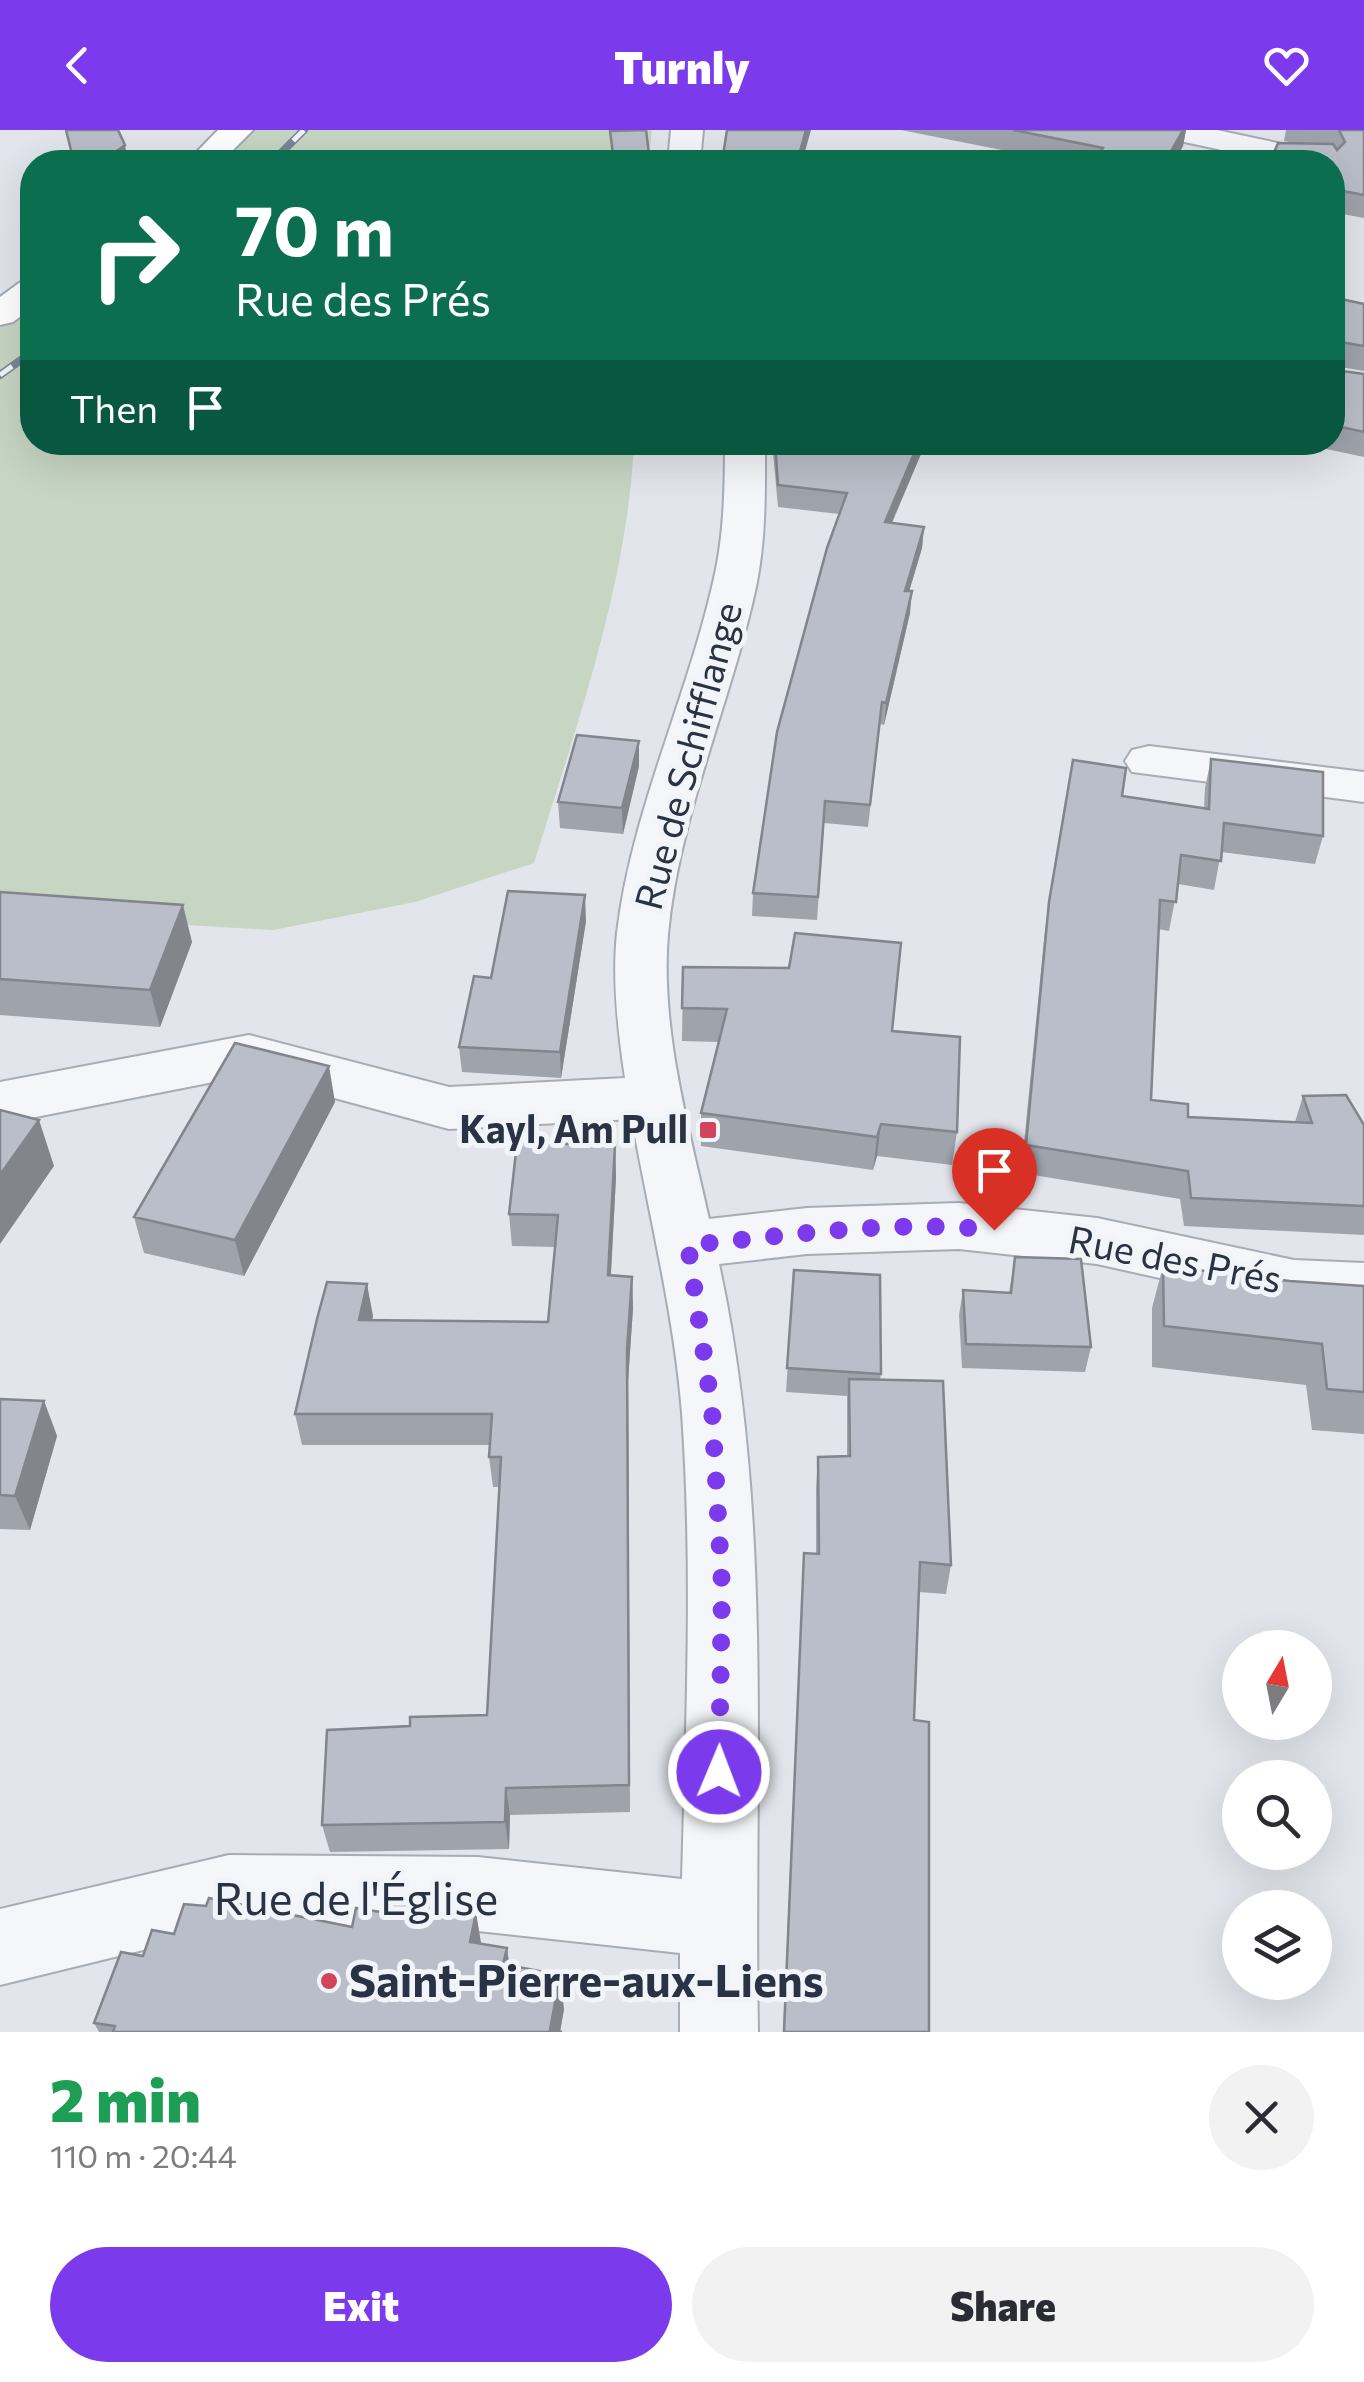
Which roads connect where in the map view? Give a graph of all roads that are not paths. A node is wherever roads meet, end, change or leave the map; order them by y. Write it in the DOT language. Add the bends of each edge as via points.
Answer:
graph roads {
  1 [pos="237,130"];
  2 [pos="1172,130"];
  3 [pos="216,150"];
  4 [pos="1229,150"];
  5 [pos="745,455"];
  6 [pos="1148,761"];
  7 [pos="1364,787"];
  8 [pos="657,1096"];
  9 [pos="0,1103"];
  10 [pos="688,1245"];
  11 [pos="1364,1287"];
  12 [pos="717,1920"];
  13 [pos="0,1947"];
  14 [pos="719,2032"];
  1 -- 3 [label="main road"];
  2 -- 4 [label="street"];
  5 -- 8 [label="street, Rue de Schifflange" via="734,587 658,848 642,940 642,998"];
  6 -- 7 [label="street"];
  8 -- 9 [label="street" via="449,1108 249,1055"];
  8 -- 10 [label="street, Rue de Schifflange"];
  10 -- 11 [label="street, Rue des Prés" via="807,1231 960,1226 1096,1241 1294,1284"];
  10 -- 12 [label="street, Rue de Schifflange" via="712,1409 722,1586"];
  12 -- 13 [label="street, Rue de l'Église" via="478,1894 229,1892"];
  12 -- 14 [label="street, Rue de Schifflange"];
}
